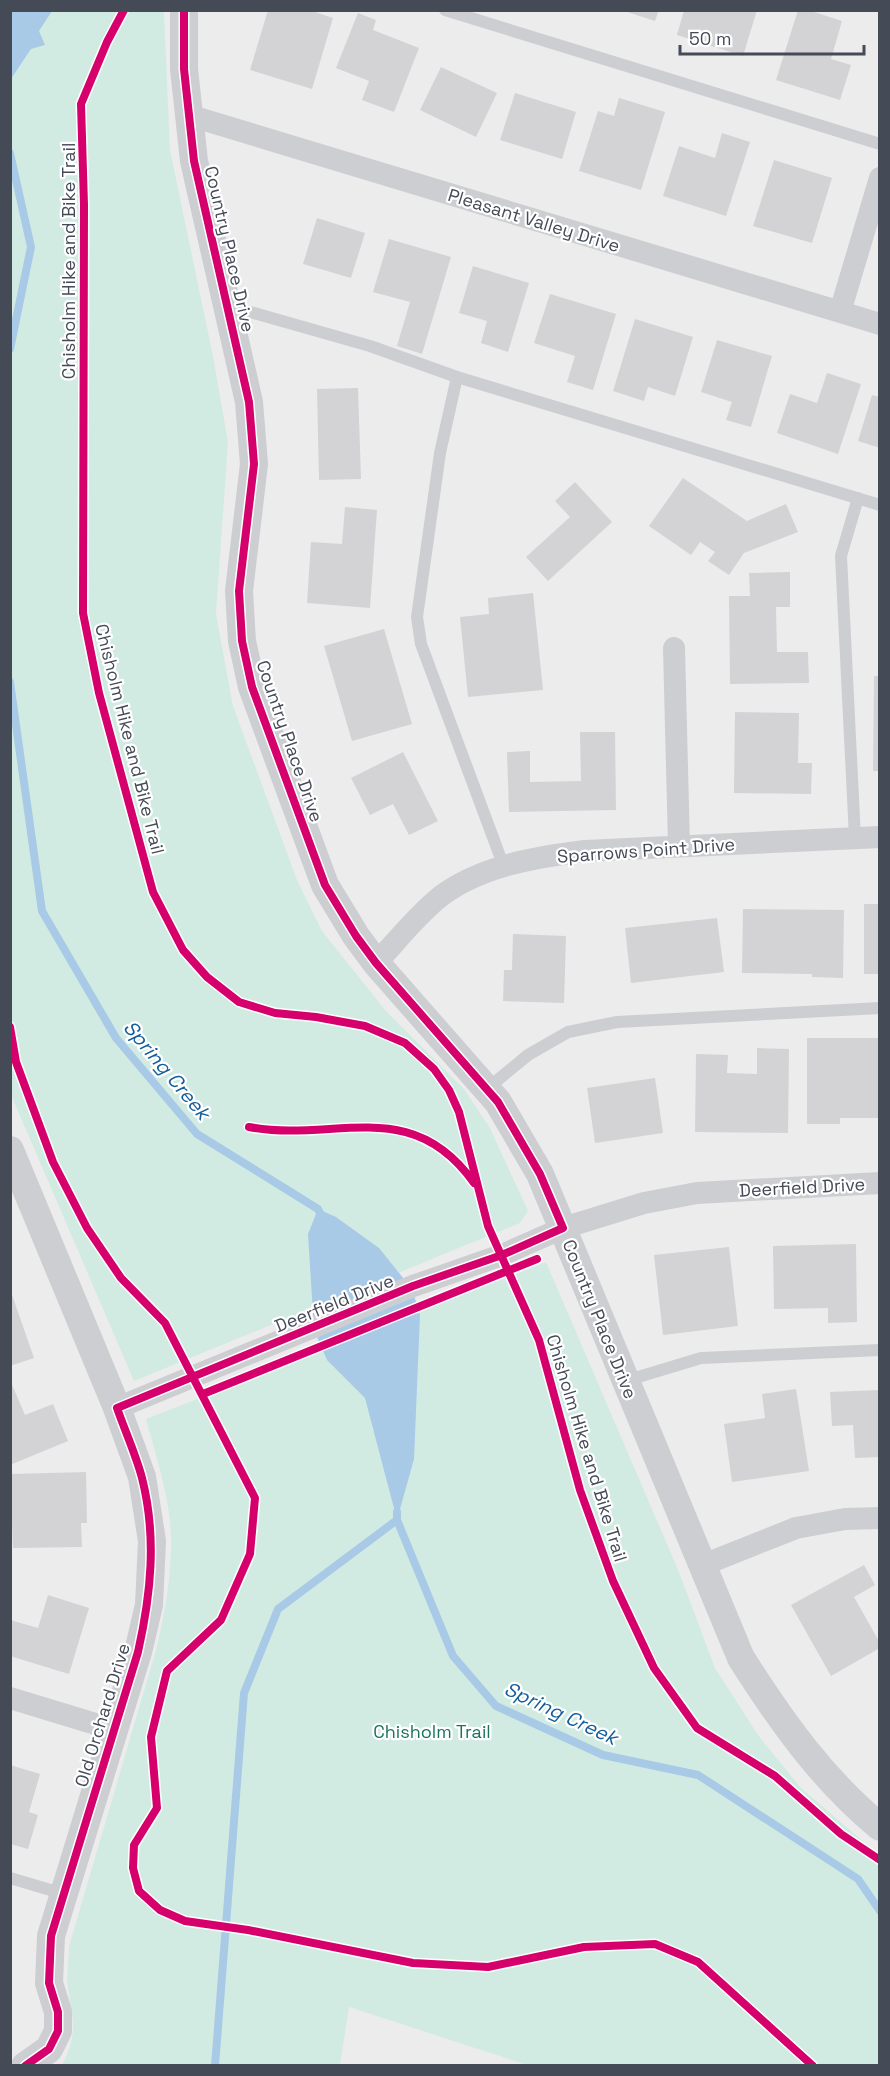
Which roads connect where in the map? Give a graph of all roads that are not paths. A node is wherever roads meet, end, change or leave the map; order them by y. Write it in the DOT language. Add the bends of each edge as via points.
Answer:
graph roads {
  1 [pos="184,10"];
  2 [pos="445,10"];
  3 [pos="188,115"];
  4 [pos="879,144"];
  5 [pos="879,178"];
  6 [pos="228,306"];
  7 [pos="840,312"];
  8 [pos="879,324"];
  9 [pos="457,377"];
  10 [pos="858,498"];
  11 [pos="879,505"];
  12 [pos="674,648"];
  13 [pos="879,837"];
  14 [pos="855,838"];
  15 [pos="679,846"];
  16 [pos="504,867"];
  17 [pos="376,963"];
  18 [pos="879,1008"];
  19 [pos="488,1088"];
  20 [pos="10,1150"];
  21 [pos="879,1183"];
  22 [pos="563,1228"];
  23 [pos="879,1350"];
  24 [pos="624,1381"];
  25 [pos="117,1408"];
  26 [pos="879,1518"];
  27 [pos="703,1565"];
  28 [pos="10,1698"];
  29 [pos="112,1729"];
  30 [pos="879,1827"];
  31 [pos="10,1878"];
  32 [pos="64,1894"];
  33 [pos="25,2066"];
  1 -- 3 [label="street, Country Place Drive"];
  2 -- 4 [label="lane"];
  3 -- 6 [label="street, Country Place Drive" via="194,161"];
  3 -- 7 [label="street, Pleasant Valley Drive"];
  5 -- 7 [label="street"];
  6 -- 9 [label="lane" via="370,346"];
  6 -- 17 [label="street, Country Place Drive" via="249,402 254,464 240,591 242,641 252,687 325,885"];
  7 -- 8 [label="street, Pleasant Valley Drive"];
  9 -- 10 [label="lane"];
  9 -- 16 [label="lane" via="440,453 417,617 421,644"];
  10 -- 11 [label="lane"];
  10 -- 14 [label="lane" via="841,556"];
  12 -- 15 [label="street"];
  13 -- 14 [label="street, Sparrows Point Drive"];
  14 -- 15 [label="street, Sparrows Point Drive"];
  15 -- 16 [label="street, Sparrows Point Drive" via="585,851 537,857"];
  16 -- 17 [label="street, Sparrows Point Drive" via="441,896"];
  17 -- 19 [label="street, Country Place Drive"];
  18 -- 19 [label="lane" via="616,1022 568,1032 528,1055"];
  19 -- 22 [label="street, Country Place Drive" via="540,1174"];
  20 -- 25 [label="street, Old Orchard Drive"];
  21 -- 22 [label="street, Deerfield Drive" via="697,1193 644,1203"];
  22 -- 24 [label="street, Country Place Drive"];
  22 -- 25 [label="street, Deerfield Drive"];
  23 -- 24 [label="lane" via="701,1358"];
  24 -- 27 [label="street, Country Place Drive"];
  25 -- 29 [label="street, Old Orchard Drive" via="142,1478 152,1541 149,1605"];
  26 -- 27 [label="street" via="795,1528"];
  27 -- 30 [label="street, Country Place Drive" via="741,1658 781,1721 821,1772"];
  28 -- 29 [label="street"];
  29 -- 32 [label="street, Old Orchard Drive"];
  31 -- 32 [label="lane"];
  32 -- 33 [label="street, Old Orchard Drive" via="51,1936 49,1983 58,2012 58,2031 49,2049"];
}
